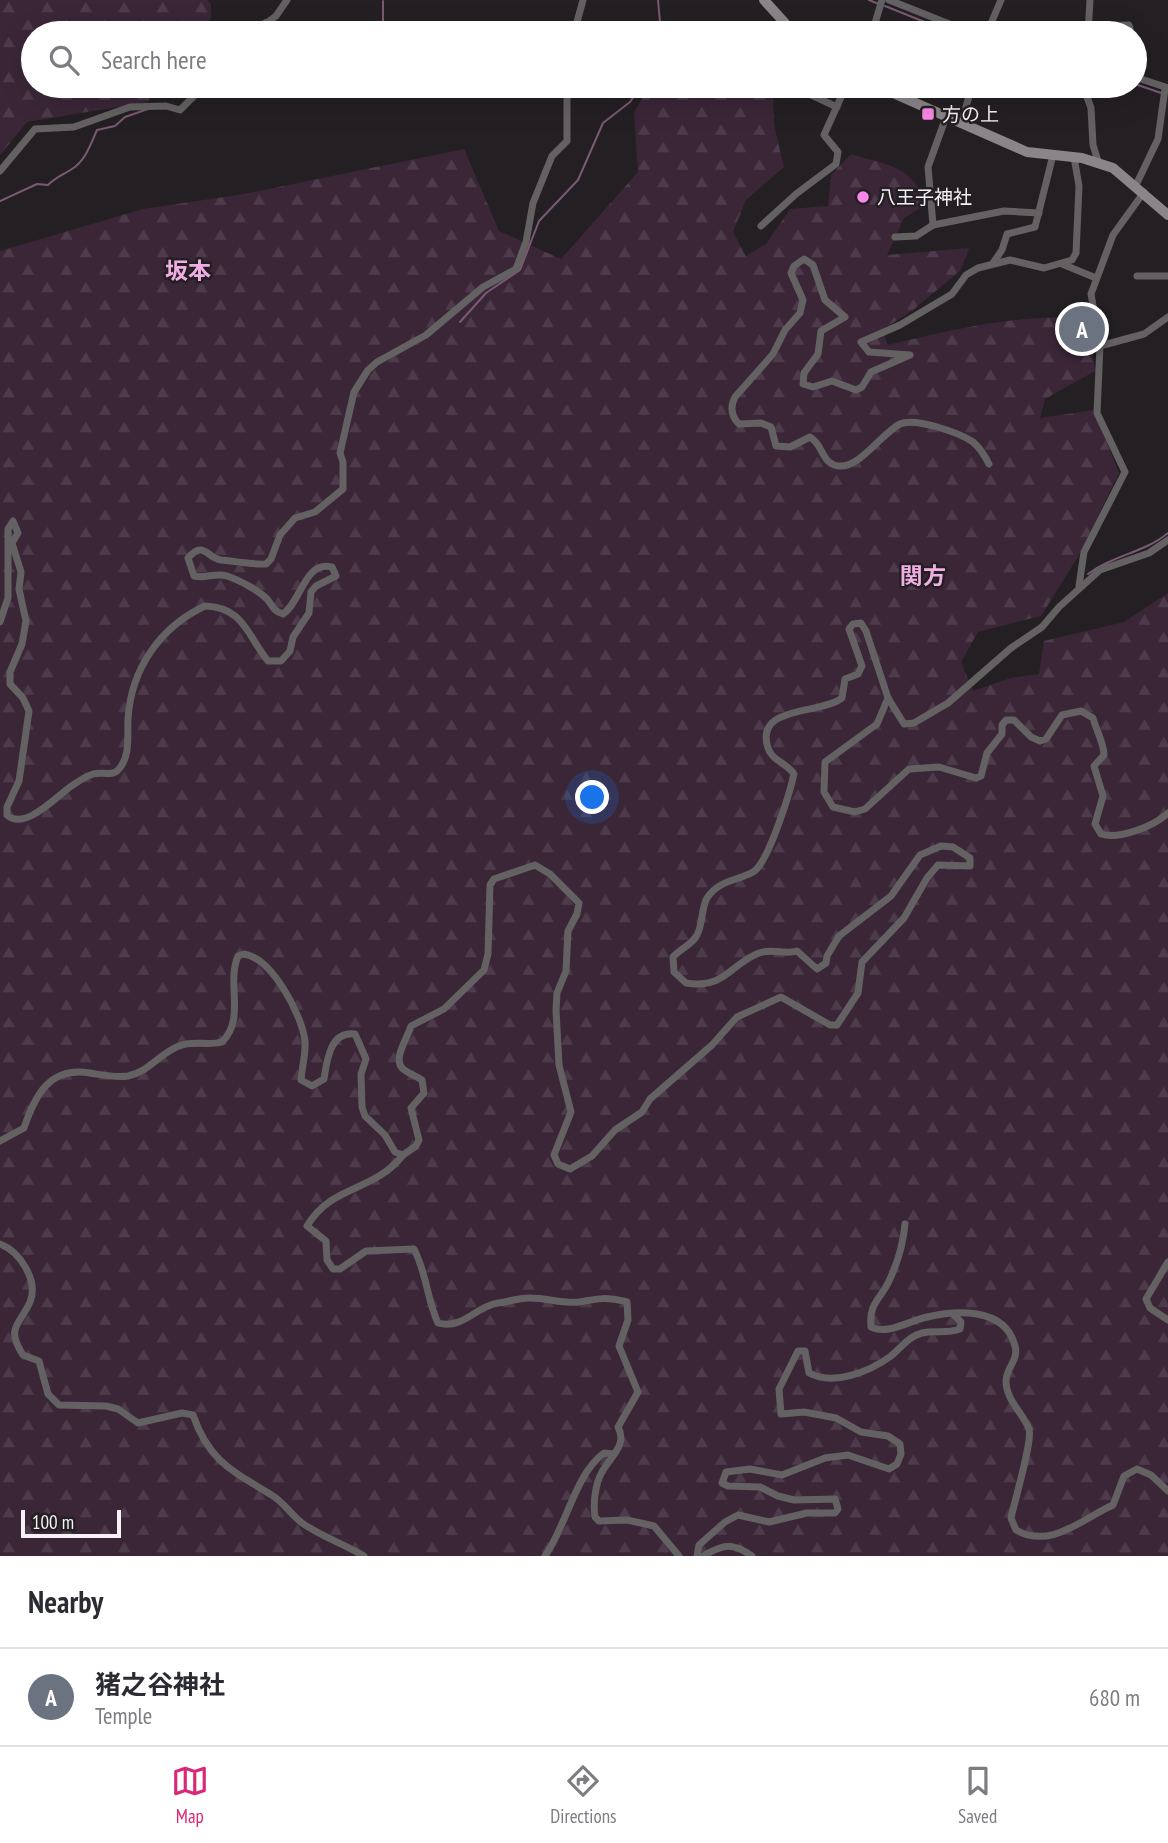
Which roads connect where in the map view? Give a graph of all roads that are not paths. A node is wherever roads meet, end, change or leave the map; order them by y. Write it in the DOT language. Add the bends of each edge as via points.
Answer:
graph roads {
  1 [pos="287,0"];
  2 [pos="583,0"];
  3 [pos="882,0"];
  4 [pos="889,0"];
  5 [pos="1001,0"];
  6 [pos="1090,0"];
  7 [pos="767,1"];
  8 [pos="269,21"];
  9 [pos="577,21"];
  10 [pos="784,21"];
  11 [pos="876,21"];
  12 [pos="942,21"];
  13 [pos="992,21"];
  14 [pos="1089,21"];
  15 [pos="1147,82"];
  16 [pos="1166,89"];
  17 [pos="192,98"];
  18 [pos="567,98"];
  19 [pos="818,98"];
  20 [pos="841,98"];
  21 [pos="904,98"];
  22 [pos="969,98"];
  23 [pos="1087,98"];
  24 [pos="837,107"];
  25 [pos="946,117"];
  26 [pos="961,124"];
  27 [pos="1053,155"];
  28 [pos="1074,157"];
  29 [pos="1098,161"];
  30 [pos="0,171"];
  31 [pos="1140,189"];
  32 [pos="1039,213"];
  33 [pos="1168,215"];
  34 [pos="761,226"];
  35 [pos="933,226"];
  36 [pos="895,237"];
  37 [pos="993,264"];
  38 [pos="1062,264"];
  39 [pos="1137,276"];
  40 [pos="1168,276"];
  41 [pos="1096,278"];
  42 [pos="1168,317"];
  43 [pos="1100,346"];
  44 [pos="989,464"];
  45 [pos="1168,540"];
  46 [pos="1079,586"];
  47 [pos="0,622"];
  48 [pos="888,698"];
  49 [pos="1168,813"];
  50 [pos="0,1141"];
  51 [pos="403,1155"];
  52 [pos="905,1224"];
  53 [pos="0,1244"];
  54 [pos="1168,1262"];
  55 [pos="954,1315"];
  56 [pos="1168,1320"];
  57 [pos="614,1454"];
  58 [pos="1168,1491"];
  59 [pos="364,1556"];
  60 [pos="545,1556"];
  61 [pos="679,1556"];
  62 [pos="697,1556"];
  63 [pos="703,1556"];
  64 [pos="752,1556"];
  1 -- 8 [label="street"];
  2 -- 9 [label="street"];
  3 -- 11 [label="street"];
  4 -- 12 [label="street"];
  5 -- 13 [label="street"];
  6 -- 14 [label="street"];
  7 -- 10 [label="main road"];
  15 -- 16 [label="street"];
  16 -- 31 [label="street" via="1158,139"];
  17 -- 30 [label="street" via="180,110 130,107 74,127 36,129"];
  18 -- 47 [label="street" via="567,141 552,156 533,203 520,261 510,274 491,282 426,335 368,370 354,391 340,453 343,489 315,512 295,518 280,535 266,564 218,560 201,550 188,558 194,576 229,576 283,614 307,577 320,567 332,567 336,576 311,592 309,612 281,662 268,661 234,615 216,606 197,609 155,641 130,692 128,746 120,769 81,779 46,807 19,821 7,815 7,807 19,781 29,711 10,684 26,621 19,589 21,572 12,543 18,533 13,521 8,529 8,598"];
  19 -- 24 [label="street"];
  20 -- 24 [label="street"];
  21 -- 25 [label="main road"];
  22 -- 26 [label="street"];
  23 -- 29 [label="street"];
  24 -- 34 [label="street" via="824,135 838,152 836,164"];
  25 -- 26 [label="main road"];
  25 -- 35 [label="street" via="928,167"];
  26 -- 27 [label="main road" via="1027,152"];
  27 -- 28 [label="main road"];
  27 -- 32 [label="street"];
  28 -- 29 [label="main road"];
  28 -- 38 [label="street" via="1079,186 1076,253"];
  29 -- 31 [label="main road"];
  31 -- 33 [label="main road"];
  31 -- 41 [label="street"];
  32 -- 35 [label="street" via="1004,211"];
  32 -- 37 [label="street" via="1035,227 1007,234"];
  35 -- 36 [label="street" via="916,236"];
  37 -- 38 [label="street" via="1010,260 1044,268"];
  37 -- 44 [label="street" via="966,275 952,294 900,326 861,342 869,352 910,355 871,372 856,390 832,382 813,387 803,384 804,373 818,354 821,331 845,317 825,300 813,265 804,258 798,261 791,273 801,292 800,313 773,354 734,397 731,409 739,424 771,427 774,444 780,449 814,439 825,460 833,465 853,464 900,424 910,422 967,439"];
  38 -- 41 [label="street"];
  39 -- 40 [label="street"];
  41 -- 43 [label="street" via="1091,294"];
  42 -- 43 [label="street" via="1144,334"];
  43 -- 46 [label="street" via="1097,413 1125,472 1084,552"];
  45 -- 46 [label="street" via="1150,553 1108,566"];
  46 -- 48 [label="street" via="1042,627 948,703 914,723 904,724"];
  48 -- 49 [label="street" via="877,724 825,762 824,792 833,807 855,813 865,809 909,769 939,767 976,778 985,769 987,753 1002,734 1006,720 1014,720 1040,741 1062,715 1081,711 1093,718 1104,746 1104,755 1094,766 1103,796 1095,824 1101,834 1136,830"];
  48 -- 51 [label="street" via="866,631 861,623 853,624 849,629 862,666 858,674 845,679 842,698 817,710 786,714 771,721 766,731 768,749 794,774 787,806 765,860 755,872 733,878 707,899 695,939 673,957 678,978 695,985 718,980 768,951 797,951 817,969 826,963 839,936 891,896 920,855 941,846 964,851 971,866 938,865 904,918 862,962 858,993 837,1025 781,997 762,1003 737,1017 592,1156 565,1168 554,1155 571,1112 559,1065 556,1010 566,971 568,931 579,902 541,867 526,866 490,885 484,970 444,1009 411,1026 400,1064 425,1086 411,1108 419,1140"];
  50 -- 51 [label="street" via="24,1128 35,1097 57,1075 126,1076 182,1044 222,1042 233,1025 235,964 244,954 272,973 291,1001 303,1031 301,1080 306,1085 324,1079 334,1041 355,1034 366,1059 361,1091 365,1116 395,1152"];
  51 -- 57 [label="street" via="366,1186 316,1209 307,1226 326,1241 327,1260 333,1269 341,1269 366,1251 414,1249 428,1279 434,1315 438,1323 448,1325 496,1303 529,1297 577,1303 605,1297 627,1302 628,1320 619,1346 638,1392 618,1427 621,1443"];
  52 -- 55 [label="street" via="899,1257 887,1286 873,1302 871,1327 890,1328 926,1317"];
  53 -- 59 [label="street" via="22,1259 30,1282 31,1300 15,1322 14,1338 23,1355 39,1361 48,1394 59,1405 106,1406 138,1423 181,1413 193,1415 216,1459 230,1472 272,1495 321,1535"];
  54 -- 56 [label="street" via="1146,1299 1150,1308"];
  55 -- 58 [label="street" via="982,1313 995,1319 1015,1345 1006,1385 1030,1431 1011,1518 1016,1530 1029,1535 1068,1531 1113,1506 1124,1476 1137,1469"];
  55 -- 62 [label="street" via="961,1322 960,1329 922,1333 889,1357 839,1380 809,1373 805,1351 798,1351 779,1389 778,1412 836,1418 861,1432 888,1436 900,1444 897,1464 880,1468 848,1455 825,1458 782,1475 750,1469 726,1472 722,1483 728,1486 760,1486 794,1500 835,1499 838,1509 769,1522 738,1515 699,1545"];
  57 -- 60 [label="street" via="604,1454 583,1475"];
  57 -- 61 [label="street" via="598,1480 595,1517 654,1526"];
  63 -- 64 [label="street" via="726,1544"];
}
